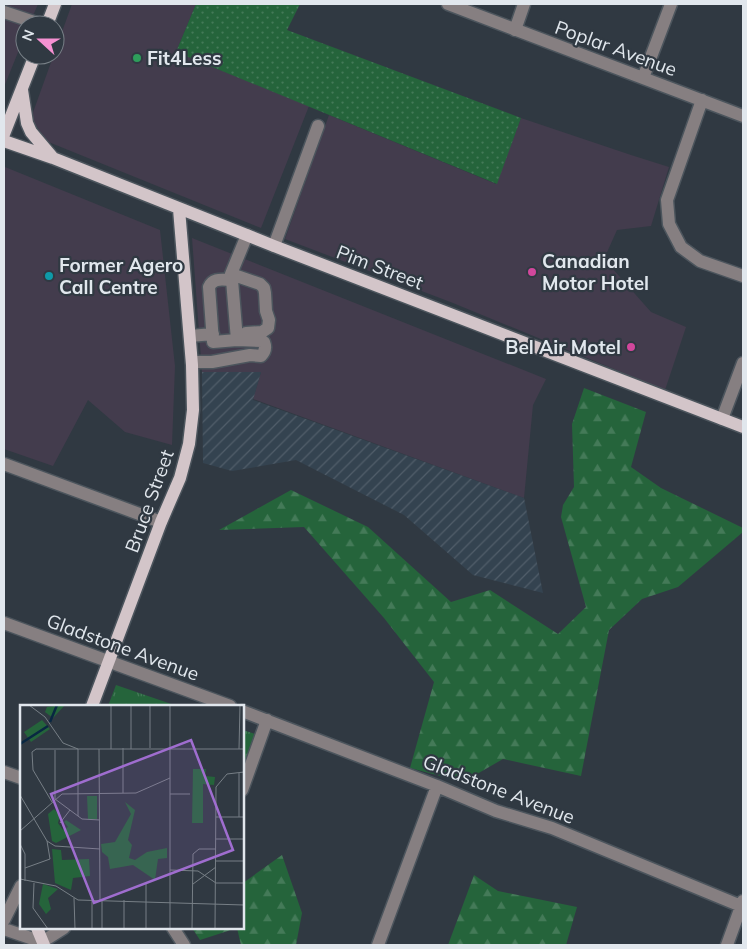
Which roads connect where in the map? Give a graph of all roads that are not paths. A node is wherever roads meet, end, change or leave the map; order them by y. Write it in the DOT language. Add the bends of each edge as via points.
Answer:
graph roads {
  1 [pos="448,4"];
  2 [pos="524,4"];
  3 [pos="671,4"];
  4 [pos="8,9"];
  5 [pos="22,15"];
  6 [pos="515,30"];
  7 [pos="31,65"];
  8 [pos="643,78"];
  9 [pos="22,89"];
  10 [pos="702,100"];
  11 [pos="743,116"];
  12 [pos="318,126"];
  13 [pos="4,134"];
  14 [pos="4,142"];
  15 [pos="53,158"];
  16 [pos="179,209"];
  17 [pos="247,236"];
  18 [pos="274,246"];
  19 [pos="743,276"];
  20 [pos="232,277"];
  21 [pos="213,334"];
  22 [pos="190,336"];
  23 [pos="236,336"];
  24 [pos="192,362"];
  25 [pos="743,363"];
  26 [pos="722,419"];
  27 [pos="743,427"];
  28 [pos="4,464"];
  29 [pos="161,522"];
  30 [pos="4,623"];
  31 [pos="109,662"];
  32 [pos="92,705"];
  33 [pos="227,705"];
  34 [pos="244,712"];
  35 [pos="267,720"];
  36 [pos="4,772"];
  37 [pos="20,778"];
  38 [pos="244,784"];
  39 [pos="438,786"];
  40 [pos="20,888"];
  41 [pos="742,904"];
  42 [pos="4,920"];
  43 [pos="4,929"];
  44 [pos="38,929"];
  45 [pos="63,929"];
  46 [pos="174,929"];
  47 [pos="43,943"];
  48 [pos="184,945"];
  49 [pos="378,945"];
  50 [pos="727,945"];
  1 -- 6 [label="street, Poplar Avenue"];
  2 -- 6 [label="street"];
  3 -- 8 [label="street"];
  4 -- 5 [label="street"];
  6 -- 8 [label="street, Poplar Avenue"];
  7 -- 9 [label="main road"];
  8 -- 10 [label="street, Poplar Avenue"];
  9 -- 13 [label="main road"];
  9 -- 15 [label="main road" via="30,132"];
  10 -- 11 [label="street, Poplar Avenue"];
  10 -- 19 [label="street" via="667,200 669,224 681,247 700,261"];
  12 -- 18 [label="street"];
  14 -- 15 [label="main road, Pim Street"];
  15 -- 16 [label="main road, Pim Street"];
  16 -- 17 [label="main road, Pim Street"];
  16 -- 22 [label="main road, Bruce Street"];
  17 -- 18 [label="main road, Pim Street"];
  17 -- 20 [label="street"];
  18 -- 26 [label="main road, Pim Street"];
  20 -- 21 [label="street" via="216,280 209,287"];
  20 -- 23 [label="street"];
  20 -- 23 [label="street" via="263,286 269,320 264,331"];
  21 -- 22 [label="street"];
  21 -- 23 [label="street" via="213,342"];
  22 -- 24 [label="main road, Bruce Street"];
  23 -- 24 [label="street" via="264,342 261,356"];
  24 -- 29 [label="main road, Bruce Street" via="193,410 188,444 180,478"];
  25 -- 26 [label="street"];
  26 -- 27 [label="main road, Pim Street"];
  28 -- 29 [label="street"];
  29 -- 31 [label="main road, Bruce Street"];
  30 -- 31 [label="street, Gladstone Avenue"];
  31 -- 32 [label="main road, Bruce Street"];
  31 -- 33 [label="street, Gladstone Avenue"];
  34 -- 35 [label="street, Gladstone Avenue"];
  35 -- 38 [label="street"];
  35 -- 39 [label="street, Gladstone Avenue"];
  36 -- 37 [label="street"];
  39 -- 41 [label="street, Gladstone Avenue"];
  39 -- 49 [label="street"];
  40 -- 42 [label="street"];
  41 -- 50 [label="street"];
  43 -- 47 [label="street"];
  44 -- 47 [label="main road"];
  45 -- 47 [label="street"];
  46 -- 48 [label="street"];
}
